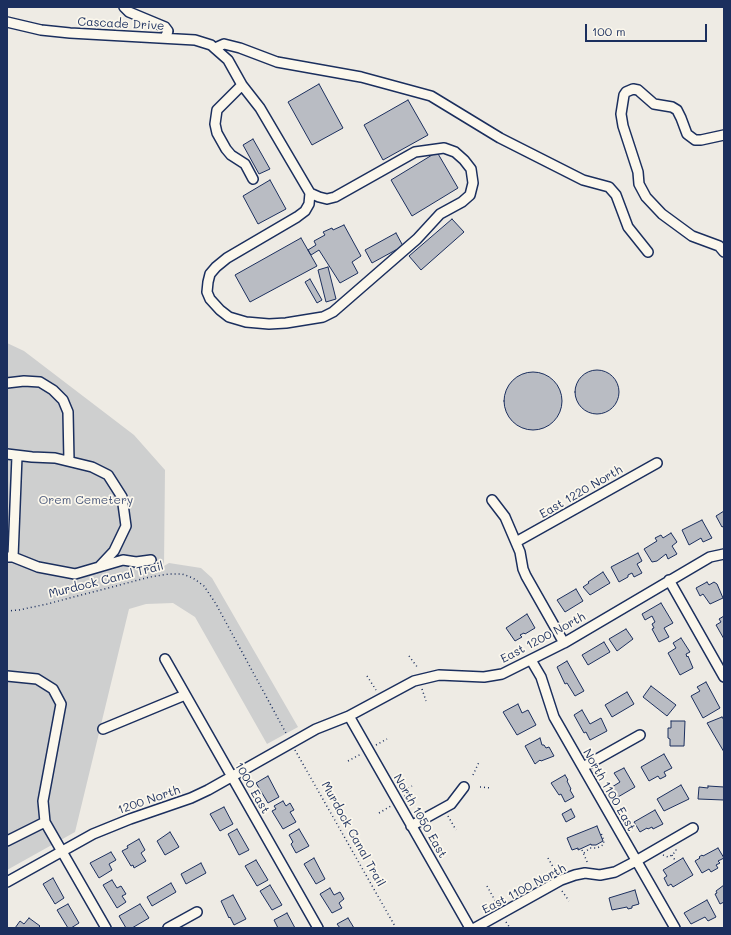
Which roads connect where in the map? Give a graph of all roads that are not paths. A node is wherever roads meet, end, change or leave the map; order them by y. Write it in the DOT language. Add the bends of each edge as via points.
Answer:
graph roads {
  1 [pos="124,7"];
  2 [pos="7,22"];
  3 [pos="165,38"];
  4 [pos="215,48"];
  5 [pos="242,84"];
  6 [pos="724,135"];
  7 [pos="253,179"];
  8 [pos="310,194"];
  9 [pos="648,252"];
  10 [pos="724,252"];
  11 [pos="7,383"];
  12 [pos="7,454"];
  13 [pos="17,456"];
  14 [pos="69,461"];
  15 [pos="657,462"];
  16 [pos="492,500"];
  17 [pos="516,542"];
  18 [pos="724,554"];
  19 [pos="10,557"];
  20 [pos="151,560"];
  21 [pos="99,567"];
  22 [pos="669,580"];
  23 [pos="564,643"];
  24 [pos="165,659"];
  25 [pos="531,660"];
  26 [pos="7,676"];
  27 [pos="724,677"];
  28 [pos="185,695"];
  29 [pos="349,716"];
  30 [pos="103,729"];
  31 [pos="640,735"];
  32 [pos="298,739"];
  33 [pos="583,768"];
  34 [pos="231,776"];
  35 [pos="464,787"];
  36 [pos="45,822"];
  37 [pos="411,826"];
  38 [pos="693,828"];
  39 [pos="7,841"];
  40 [pos="62,852"];
  41 [pos="636,861"];
  42 [pos="7,882"];
  43 [pos="197,912"];
  44 [pos="106,928"];
  45 [pos="168,928"];
  46 [pos="318,928"];
  47 [pos="470,928"];
  48 [pos="475,928"];
  49 [pos="675,928"];
  1 -- 3 [label="street" via="129,12 165,27 168,31"];
  2 -- 3 [label="street, Cascade Drive" via="41,30 70,33"];
  3 -- 4 [label="street, Cascade Drive" via="195,40 208,43"];
  4 -- 5 [label="street, Cascade Drive" via="228,60"];
  4 -- 9 [label="street" via="224,44 277,62 361,77 431,96 500,138 583,180 609,187 616,195 628,227"];
  5 -- 7 [label="street" via="217,110 215,124 226,149 245,164"];
  5 -- 8 [label="street, Cascade Drive" via="260,108"];
  6 -- 10 [label="street" via="695,140 687,134 677,110 654,104 638,90 633,89 624,95 621,114 623,126 638,172 639,184 646,197 662,214 692,236 719,246"];
  8 -- 8 [label="street" via="319,198 335,197 415,152 444,148 455,152 464,160 471,169 473,184 470,195 440,214 417,239 333,312 322,317 269,324 229,317 210,299 207,292 210,274 227,258 301,214 309,204"];
  11 -- 14 [label="street" via="40,382 63,400 68,412"];
  12 -- 13 [label="street"];
  13 -- 14 [label="street"];
  13 -- 19 [label="street"];
  14 -- 21 [label="street" via="92,467 108,475 122,497 126,526 114,551"];
  15 -- 17 [label="street, East 1220 North"];
  16 -- 17 [label="street" via="505,517"];
  17 -- 23 [label="street" via="526,576"];
  18 -- 22 [label="street, East 1200 North" via="710,557"];
  19 -- 21 [label="street" via="38,567 75,574"];
  20 -- 21 [label="street" via="123,560"];
  22 -- 23 [label="street, East 1200 North"];
  22 -- 27 [label="street"];
  23 -- 25 [label="street, East 1200 North"];
  24 -- 28 [label="street, 1000 East"];
  25 -- 29 [label="street, East 1200 North" via="494,676 423,677"];
  25 -- 33 [label="street, North 1100 East" via="554,717"];
  26 -- 36 [label="street" via="38,679 53,689 61,704 43,801"];
  28 -- 30 [label="street"];
  28 -- 34 [label="street, 1000 East"];
  29 -- 32 [label="street, East 1200 North"];
  29 -- 37 [label="street, North 1050 East"];
  31 -- 33 [label="street"];
  32 -- 34 [label="street, 1200 North"];
  33 -- 41 [label="street, North 1100 East"];
  34 -- 40 [label="street, 1200 North" via="191,798 111,826"];
  34 -- 46 [label="street, 1000 East"];
  35 -- 37 [label="street" via="451,804"];
  36 -- 39 [label="street"];
  36 -- 40 [label="street"];
  37 -- 47 [label="street, North 1050 East"];
  38 -- 41 [label="street, East 1100 North"];
  40 -- 42 [label="street, 1200 North"];
  40 -- 44 [label="street"];
  41 -- 48 [label="street, East 1100 North" via="608,874 569,876"];
  41 -- 49 [label="street, North 1100 East"];
  43 -- 45 [label="street"];
}
